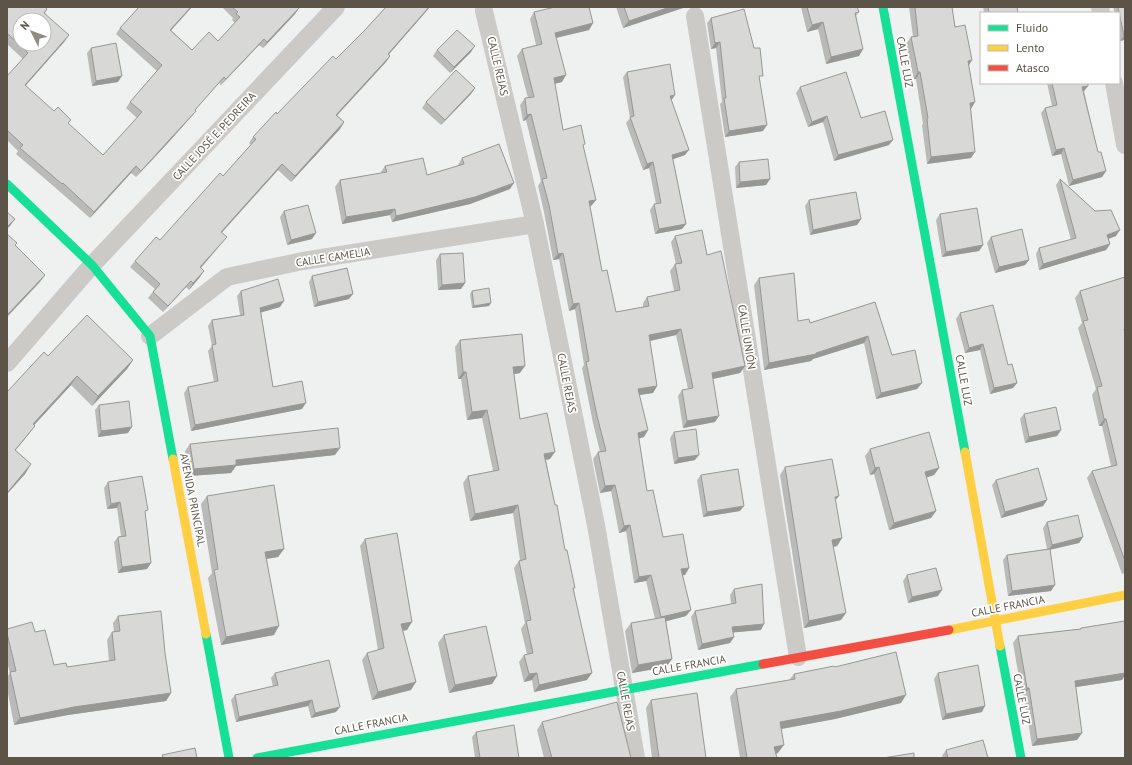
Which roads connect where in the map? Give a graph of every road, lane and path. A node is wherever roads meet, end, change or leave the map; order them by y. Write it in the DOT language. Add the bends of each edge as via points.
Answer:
graph roads {
  1 [pos="336,7"];
  2 [pos="883,7"];
  3 [pos="484,10"];
  4 [pos="695,16"];
  5 [pos="1114,84"];
  6 [pos="1125,145"];
  7 [pos="7,184"];
  8 [pos="535,224"];
  9 [pos="92,264"];
  10 [pos="150,336"];
  11 [pos="7,363"];
  12 [pos="1125,595"];
  13 [pos="996,621"];
  14 [pos="798,657"];
  15 [pos="624,689"];
  16 [pos="229,758"];
  17 [pos="257,758"];
  18 [pos="636,758"];
  19 [pos="1021,758"];
  1 -- 9 [label="street, CALLE JOSÉ E. PEDREIRA"];
  2 -- 13 [label="street, CALLE LUZ"];
  3 -- 8 [label="street, CALLE REJAS"];
  4 -- 14 [label="street, CALLE UNIÓN"];
  5 -- 6 [label="street"];
  7 -- 9 [label="street, AVENIDA PRINCIPAL"];
  8 -- 10 [label="street, CALLE CAMELIA" via="303,261 227,277"];
  8 -- 15 [label="street, CALLE REJAS" via="596,525"];
  9 -- 10 [label="street, AVENIDA PRINCIPAL"];
  9 -- 11 [label="street, CALLE JOSÉ E. PEDREIRA"];
  10 -- 16 [label="street, AVENIDA PRINCIPAL"];
  12 -- 13 [label="street, CALLE FRANCIA"];
  13 -- 14 [label="street, CALLE FRANCIA"];
  13 -- 19 [label="street, CALLE LUZ"];
  14 -- 15 [label="street, CALLE FRANCIA"];
  15 -- 17 [label="street, CALLE FRANCIA"];
  15 -- 18 [label="street, CALLE REJAS"];
}
